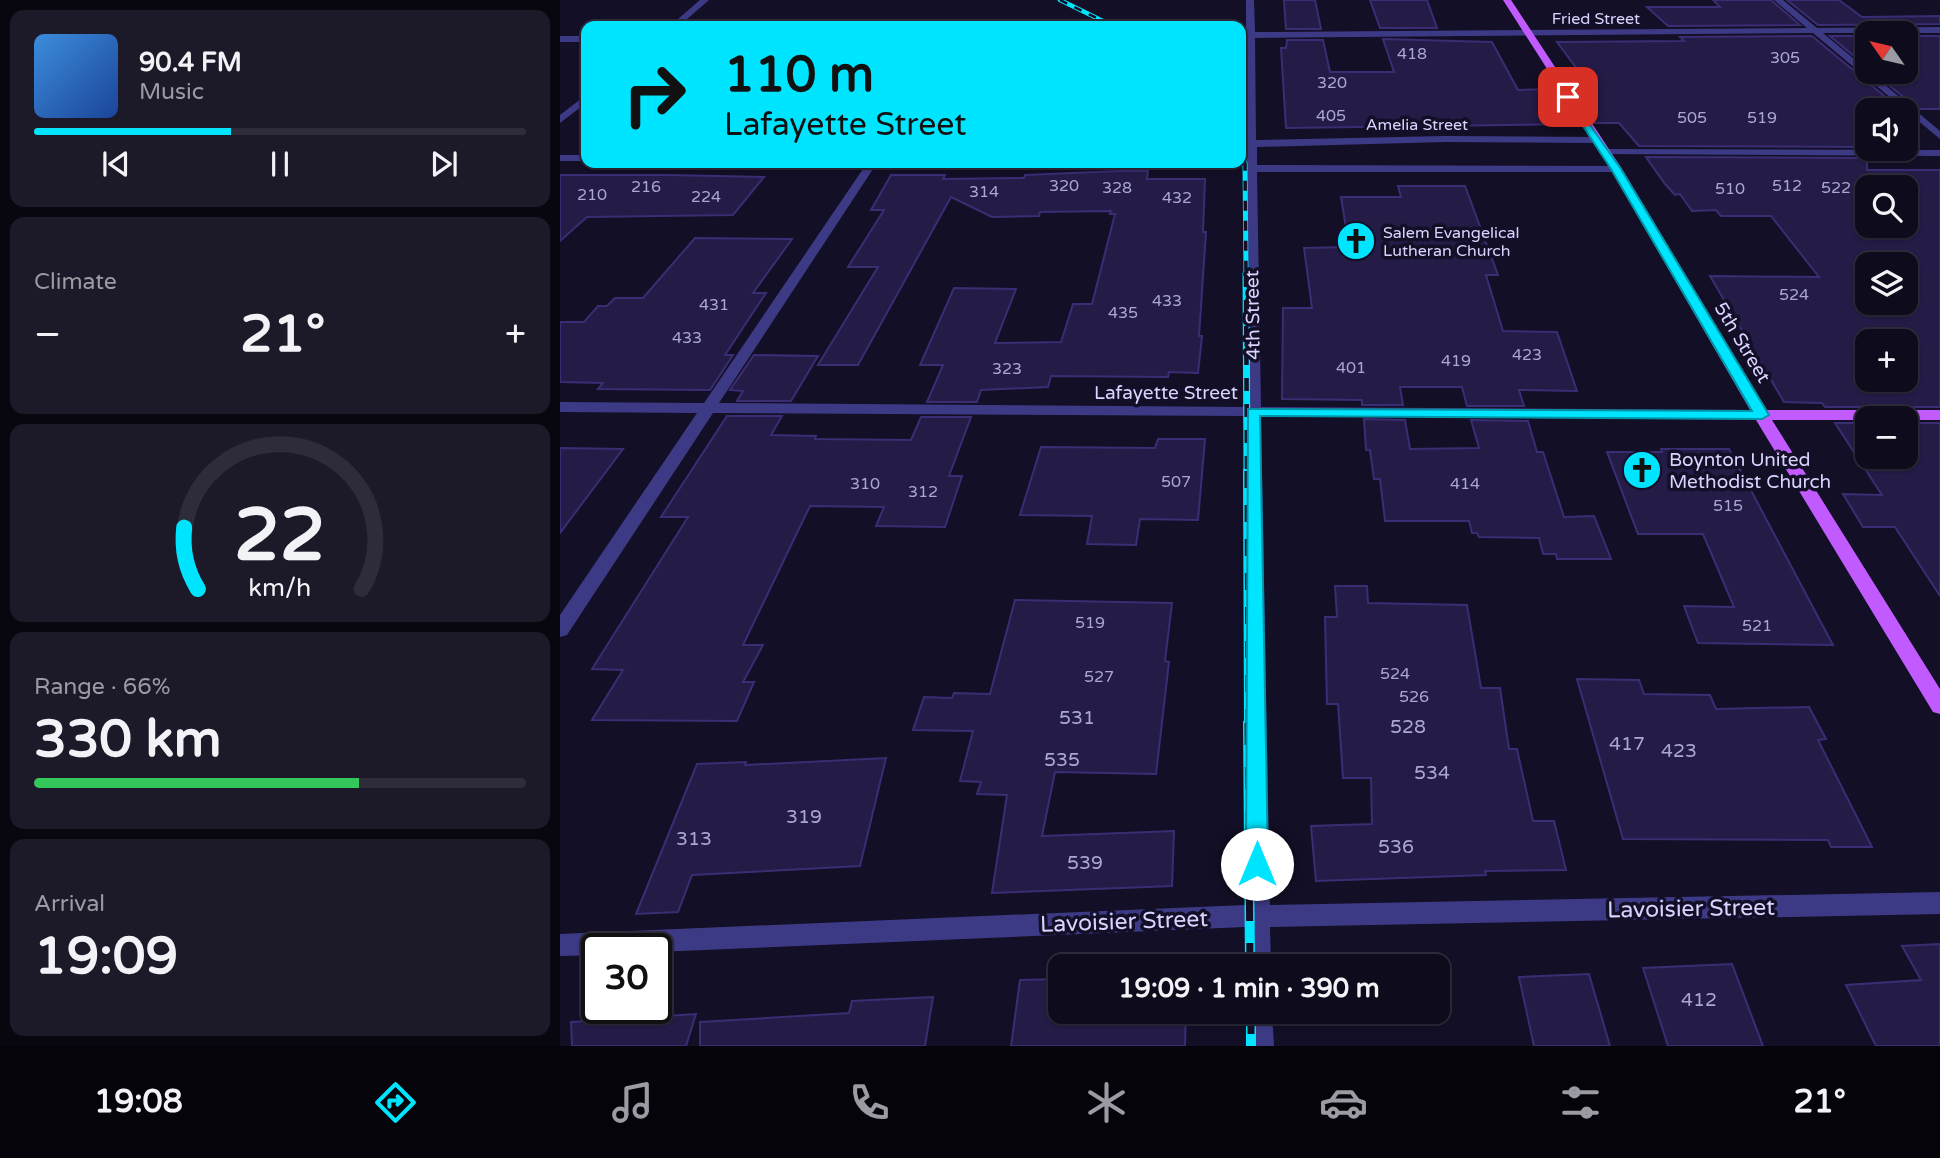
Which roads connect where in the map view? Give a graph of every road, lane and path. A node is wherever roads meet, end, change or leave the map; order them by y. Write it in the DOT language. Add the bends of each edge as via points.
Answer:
graph roads {
  1 [pos="705,0"];
  2 [pos="1250,0"];
  3 [pos="1507,0"];
  4 [pos="1778,0"];
  5 [pos="680,21"];
  6 [pos="1940,30"];
  7 [pos="1815,31"];
  8 [pos="1528,32"];
  9 [pos="1252,35"];
  10 [pos="560,39"];
  11 [pos="581,39"];
  12 [pos="581,102"];
  13 [pos="560,120"];
  14 [pos="1940,136"];
  15 [pos="1595,140"];
  16 [pos="1246,143"];
  17 [pos="1604,152"];
  18 [pos="1940,153"];
  19 [pos="560,158"];
  20 [pos="581,158"];
  21 [pos="1246,165"];
  22 [pos="869,168"];
  23 [pos="1245,168"];
  24 [pos="1616,169"];
  25 [pos="560,407"];
  26 [pos="710,407"];
  27 [pos="1253,412"];
  28 [pos="1762,415"];
  29 [pos="1940,415"];
  30 [pos="560,630"];
  31 [pos="1940,706"];
  32 [pos="1940,903"];
  33 [pos="1257,918"];
  34 [pos="560,945"];
  35 [pos="1258,954"];
  36 [pos="1259,1024"];
  37 [pos="1260,1046"];
  1 -- 5 [label="street"];
  2 -- 9 [label="street, 4th Street"];
  3 -- 8 [label="main road, 5th Street"];
  4 -- 7 [label="street"];
  6 -- 7 [label="street, Fried Street"];
  7 -- 8 [label="street, Fried Street"];
  7 -- 14 [label="street"];
  8 -- 9 [label="street, Fried Street"];
  8 -- 15 [label="main road, 5th Street"];
  9 -- 16 [label="street, 4th Street"];
  10 -- 11 [label="street"];
  12 -- 13 [label="street"];
  15 -- 16 [label="street, Amelia Street"];
  15 -- 17 [label="main road, 5th Street"];
  17 -- 18 [label="street"];
  17 -- 24 [label="main road, 5th Street"];
  19 -- 20 [label="street"];
  21 -- 24 [label="street"];
  22 -- 26 [label="street"];
  23 -- 27 [label="street, 4th Street"];
  24 -- 28 [label="main road, 5th Street"];
  25 -- 26 [label="street, Lafayette Street"];
  26 -- 27 [label="street, Lafayette Street"];
  26 -- 30 [label="street"];
  27 -- 28 [label="street, Lafayette Street"];
  27 -- 33 [label="street, 4th Street"];
  28 -- 29 [label="main road, Lafayette Street"];
  28 -- 31 [label="main road, 5th Street"];
  32 -- 33 [label="street, Lavoisier Street"];
  33 -- 34 [label="street, Lavoisier Street"];
  33 -- 35 [label="street, 4th Street"];
  36 -- 37 [label="street"];
}
